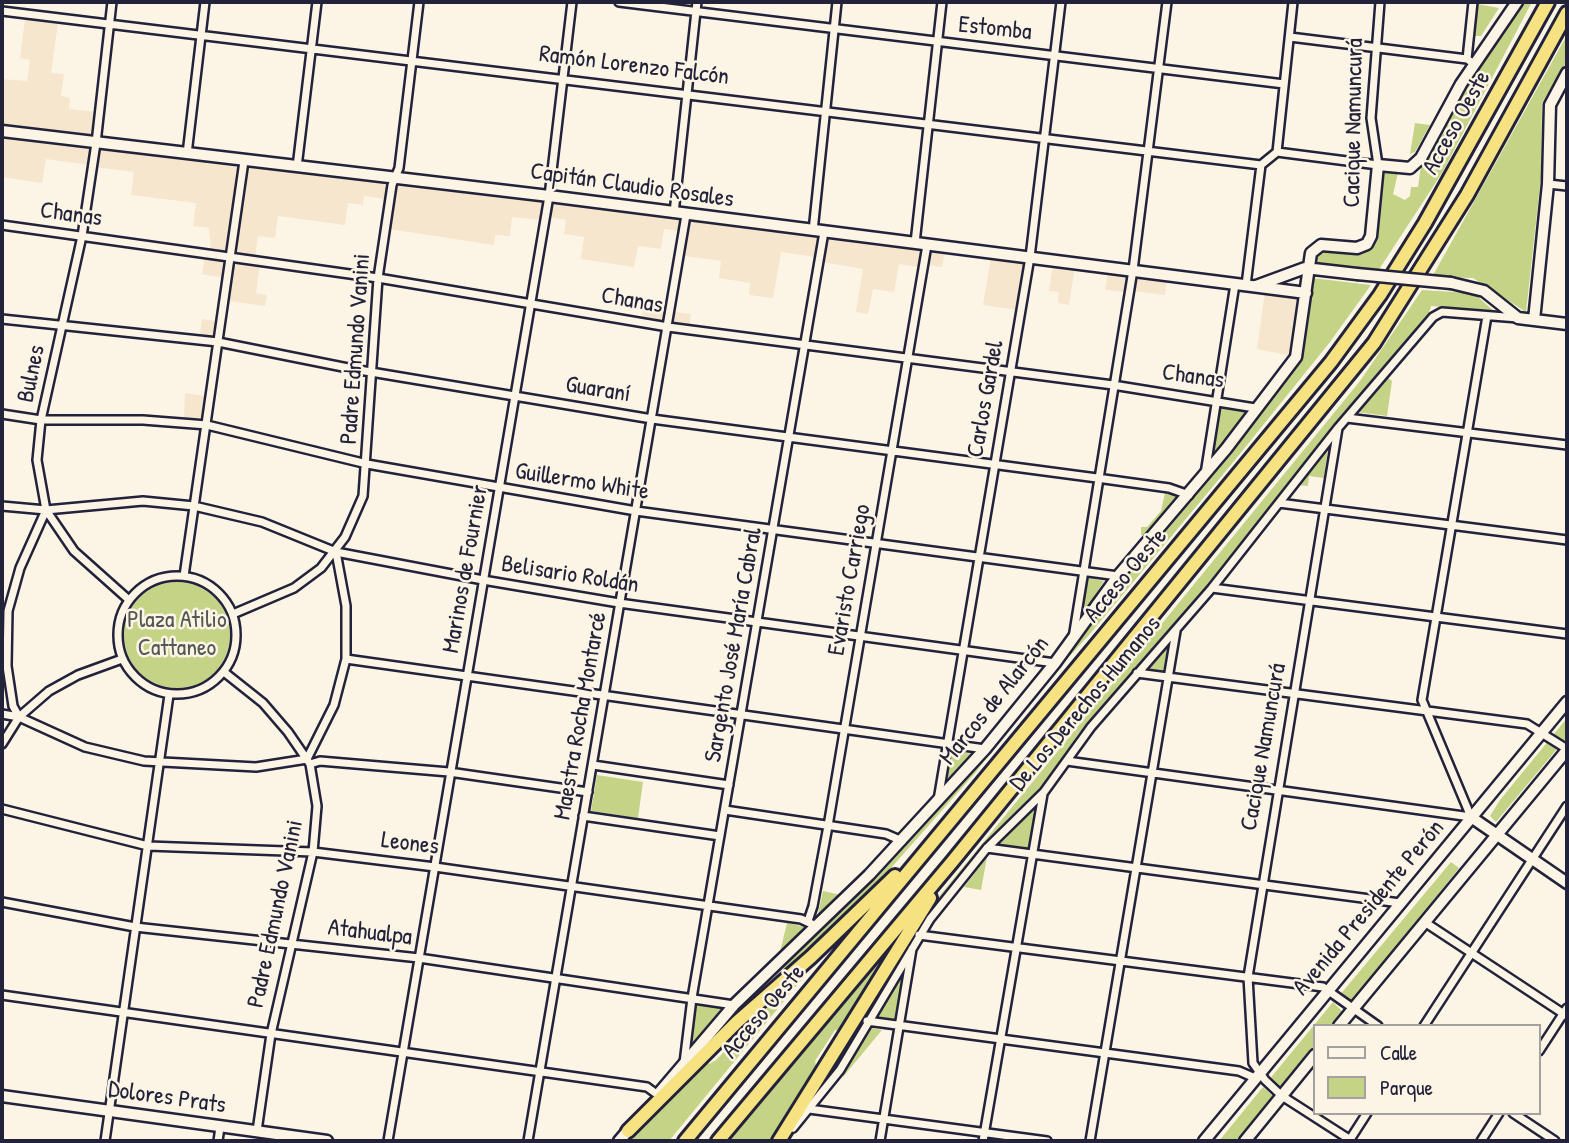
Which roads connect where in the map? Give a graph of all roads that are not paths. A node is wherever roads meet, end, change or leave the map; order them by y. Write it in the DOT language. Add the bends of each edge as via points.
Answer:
graph roads {
  1 [pos="112,2"];
  2 [pos="205,2"];
  3 [pos="317,2"];
  4 [pos="419,2"];
  5 [pos="572,2"];
  6 [pos="619,2"];
  7 [pos="697,2"];
  8 [pos="837,2"];
  9 [pos="942,2"];
  10 [pos="1061,2"];
  11 [pos="1167,2"];
  12 [pos="1293,2"];
  13 [pos="1380,2"];
  14 [pos="1473,2"];
  15 [pos="1517,2"];
  16 [pos="1548,2"];
  17 [pos="2,11"];
  18 [pos="696,11"];
  19 [pos="1567,13"];
  20 [pos="110,25"];
  21 [pos="834,28"];
  22 [pos="200,35"];
  23 [pos="1290,37"];
  24 [pos="938,42"];
  25 [pos="1375,47"];
  26 [pos="311,48"];
  27 [pos="1055,55"];
  28 [pos="412,61"];
  29 [pos="1470,61"];
  30 [pos="1158,68"];
  31 [pos="1567,73"];
  32 [pos="563,78"];
  33 [pos="1284,84"];
  34 [pos="686,94"];
  35 [pos="825,110"];
  36 [pos="929,123"];
  37 [pos="2,131"];
  38 [pos="1045,138"];
  39 [pos="96,143"];
  40 [pos="1148,150"];
  41 [pos="1277,152"];
  42 [pos="187,154"];
  43 [pos="244,161"];
  44 [pos="1261,165"];
  45 [pos="1378,165"];
  46 [pos="297,167"];
  47 [pos="395,178"];
  48 [pos="1548,184"];
  49 [pos="1567,186"];
  50 [pos="549,196"];
  51 [pos="674,213"];
  52 [pos="686,215"];
  53 [pos="2,225"];
  54 [pos="818,232"];
  55 [pos="82,236"];
  56 [pos="915,243"];
  57 [pos="927,245"];
  58 [pos="1030,257"];
  59 [pos="232,258"];
  60 [pos="1308,269"];
  61 [pos="1133,271"];
  62 [pos="378,278"];
  63 [pos="1235,284"];
  64 [pos="1251,285"];
  65 [pos="1306,293"];
  66 [pos="531,303"];
  67 [pos="1487,316"];
  68 [pos="1518,318"];
  69 [pos="2,319"];
  70 [pos="1534,320"];
  71 [pos="1567,324"];
  72 [pos="62,327"];
  73 [pos="668,327"];
  74 [pos="218,342"];
  75 [pos="804,345"];
  76 [pos="908,358"];
  77 [pos="373,370"];
  78 [pos="1010,372"];
  79 [pos="1112,385"];
  80 [pos="515,396"];
  81 [pos="1217,400"];
  82 [pos="1255,408"];
  83 [pos="2,414"];
  84 [pos="1348,418"];
  85 [pos="652,419"];
  86 [pos="41,420"];
  87 [pos="206,425"];
  88 [pos="1338,428"];
  89 [pos="1468,433"];
  90 [pos="788,437"];
  91 [pos="1567,445"];
  92 [pos="892,451"];
  93 [pos="367,464"];
  94 [pos="994,464"];
  95 [pos="1205,475"];
  96 [pos="1097,478"];
  97 [pos="499,488"];
  98 [pos="1189,495"];
  99 [pos="1279,503"];
  100 [pos="2,506"];
  101 [pos="194,506"];
  102 [pos="1327,507"];
  103 [pos="46,510"];
  104 [pos="636,511"];
  105 [pos="1453,525"];
  106 [pos="773,528"];
  107 [pos="1567,540"];
  108 [pos="876,542"];
  109 [pos="337,552"];
  110 [pos="978,556"];
  111 [pos="1081,570"];
  112 [pos="184,576"];
  113 [pos="1118,576"];
  114 [pos="483,580"];
  115 [pos="1212,588"];
  116 [pos="130,600"];
  117 [pos="1311,601"];
  118 [pos="619,603"];
  119 [pos="5,611"];
  120 [pos="233,614"];
  121 [pos="1436,616"];
  122 [pos="756,621"];
  123 [pos="1176,631"];
  124 [pos="1567,634"];
  125 [pos="860,635"];
  126 [pos="1073,639"];
  127 [pos="963,649"];
  128 [pos="122,659"];
  129 [pos="346,659"];
  130 [pos="1055,663"];
  131 [pos="224,672"];
  132 [pos="1137,673"];
  133 [pos="1168,676"];
  134 [pos="466,677"];
  135 [pos="1295,692"];
  136 [pos="169,695"];
  137 [pos="602,697"];
  138 [pos="1567,702"];
  139 [pos="1423,709"];
  140 [pos="2,714"];
  141 [pos="740,716"];
  142 [pos="19,717"];
  143 [pos="843,730"];
  144 [pos="1542,732"];
  145 [pos="2,744"];
  146 [pos="946,744"];
  147 [pos="985,749"];
  148 [pos="1566,749"];
  149 [pos="1066,761"];
  150 [pos="308,762"];
  151 [pos="158,763"];
  152 [pos="593,765"];
  153 [pos="1152,771"];
  154 [pos="449,772"];
  155 [pos="729,785"];
  156 [pos="1279,788"];
  157 [pos="588,792"];
  158 [pos="1044,792"];
  159 [pos="938,801"];
  160 [pos="1567,806"];
  161 [pos="2,808"];
  162 [pos="725,810"];
  163 [pos="583,816"];
  164 [pos="1471,817"];
  165 [pos="828,826"];
  166 [pos="720,836"];
  167 [pos="1498,838"];
  168 [pos="902,841"];
  169 [pos="929,845"];
  170 [pos="148,846"];
  171 [pos="987,848"];
  172 [pos="313,852"];
  173 [pos="1033,854"];
  174 [pos="1532,860"];
  175 [pos="952,862"];
  176 [pos="435,866"];
  177 [pos="1136,867"];
  178 [pos="1567,883"];
  179 [pos="1262,884"];
  180 [pos="571,886"];
  181 [pos="2,902"];
  182 [pos="1400,902"];
  183 [pos="708,905"];
  184 [pos="811,923"];
  185 [pos="1426,923"];
  186 [pos="135,927"];
  187 [pos="919,934"];
  188 [pos="292,943"];
  189 [pos="912,945"];
  190 [pos="1018,947"];
  191 [pos="1472,953"];
  192 [pos="419,958"];
  193 [pos="1120,961"];
  194 [pos="556,977"];
  195 [pos="1248,977"];
  196 [pos="1327,990"];
  197 [pos="2,995"];
  198 [pos="692,998"];
  199 [pos="734,1005"];
  200 [pos="1353,1010"];
  201 [pos="123,1013"];
  202 [pos="1566,1013"];
  203 [pos="867,1021"];
  204 [pos="1341,1024"];
  205 [pos="1375,1024"];
  206 [pos="1425,1024"];
  207 [pos="899,1025"];
  208 [pos="271,1034"];
  209 [pos="1002,1040"];
  210 [pos="1541,1048"];
  211 [pos="403,1051"];
  212 [pos="1105,1053"];
  213 [pos="1314,1056"];
  214 [pos="684,1064"];
  215 [pos="539,1070"];
  216 [pos="1258,1075"];
  217 [pos="658,1095"];
  218 [pos="2,1096"];
  219 [pos="1282,1096"];
  220 [pos="809,1109"];
  221 [pos="109,1110"];
  222 [pos="1366,1115"];
  223 [pos="1498,1115"];
  224 [pos="1516,1115"];
  225 [pos="883,1119"];
  226 [pos="220,1127"];
  227 [pos="257,1131"];
  228 [pos="623,1136"];
  229 [pos="984,1137"];
  230 [pos="307,1140"];
  231 [pos="105,1141"];
  232 [pos="218,1141"];
  233 [pos="327,1141"];
  234 [pos="388,1141"];
  235 [pos="528,1141"];
  236 [pos="685,1141"];
  237 [pos="718,1141"];
  238 [pos="780,1141"];
  239 [pos="880,1141"];
  240 [pos="1047,1141"];
  241 [pos="1090,1141"];
  242 [pos="1204,1141"];
  243 [pos="1245,1141"];
  244 [pos="1350,1141"];
  245 [pos="1480,1141"];
  246 [pos="1555,1141"];
  1 -- 20 [label="street, Bulnes"];
  2 -- 22 [label="street"];
  3 -- 26 [label="street"];
  4 -- 28 [label="street, Padre Edmundo Vanini"];
  5 -- 32 [label="street, Marinos de Fournier"];
  6 -- 18 [label="street, Estomba"];
  7 -- 18 [label="street"];
  8 -- 21 [label="street, Sargento José María Cabral"];
  9 -- 24 [label="street"];
  10 -- 27 [label="street, Carlos Gardel"];
  11 -- 30 [label="street"];
  12 -- 23 [label="street"];
  13 -- 25 [label="street, Cacique Namuncurá"];
  14 -- 29 [label="street"];
  15 -- 29 [label="street"];
  16 -- 169 [label="highway, Acceso Oeste" via="1425,223 1357,328"];
  17 -- 20 [label="street, Ramón Lorenzo Falcón"];
  18 -- 21 [label="street, Estomba"];
  18 -- 34 [label="street"];
  19 -- 175 [label="highway, Acceso Oeste" via="1467,195 1374,343"];
  20 -- 22 [label="street, Ramón Lorenzo Falcón"];
  20 -- 39 [label="street, Bulnes"];
  21 -- 24 [label="street, Estomba"];
  21 -- 35 [label="street, Sargento José María Cabral"];
  22 -- 26 [label="street, Ramón Lorenzo Falcón"];
  22 -- 42 [label="street"];
  23 -- 25 [label="street"];
  23 -- 33 [label="street"];
  24 -- 27 [label="street, Estomba"];
  24 -- 36 [label="street"];
  25 -- 29 [label="street"];
  25 -- 45 [label="street, Cacique Namuncurá" via="1371,126"];
  26 -- 28 [label="street, Ramón Lorenzo Falcón"];
  26 -- 46 [label="street"];
  27 -- 30 [label="street, Estomba"];
  27 -- 38 [label="street, Carlos Gardel"];
  28 -- 32 [label="street, Ramón Lorenzo Falcón"];
  28 -- 47 [label="street, Padre Edmundo Vanini"];
  29 -- 45 [label="street" via="1415,165"];
  30 -- 33 [label="street, Estomba"];
  30 -- 40 [label="street"];
  31 -- 48 [label="street" via="1550,105"];
  32 -- 34 [label="street, Ramón Lorenzo Falcón"];
  32 -- 50 [label="street, Marinos de Fournier"];
  33 -- 41 [label="street"];
  34 -- 35 [label="street, Ramón Lorenzo Falcón"];
  34 -- 51 [label="street"];
  35 -- 36 [label="street, Ramón Lorenzo Falcón"];
  35 -- 54 [label="street, Sargento José María Cabral"];
  36 -- 38 [label="street, Ramón Lorenzo Falcón"];
  36 -- 56 [label="street"];
  37 -- 39 [label="street, Capitán Claudio Rosales"];
  38 -- 40 [label="street, Ramón Lorenzo Falcón"];
  38 -- 58 [label="street, Carlos Gardel"];
  39 -- 42 [label="street, Capitán Claudio Rosales"];
  39 -- 55 [label="street, Bulnes"];
  40 -- 44 [label="street, Ramón Lorenzo Falcón"];
  40 -- 61 [label="street"];
  41 -- 44 [label="street"];
  41 -- 45 [label="street"];
  42 -- 43 [label="street, Capitán Claudio Rosales"];
  43 -- 46 [label="street, Capitán Claudio Rosales"];
  43 -- 59 [label="street"];
  44 -- 64 [label="street"];
  45 -- 60 [label="street, Cacique Namuncurá" via="1367,244 1357,248 1317,246"];
  46 -- 47 [label="street, Capitán Claudio Rosales"];
  47 -- 50 [label="street, Capitán Claudio Rosales"];
  47 -- 62 [label="street, Padre Edmundo Vanini"];
  48 -- 49 [label="street"];
  48 -- 70 [label="street"];
  50 -- 51 [label="street, Capitán Claudio Rosales"];
  50 -- 66 [label="street, Marinos de Fournier"];
  51 -- 52 [label="street, Capitán Claudio Rosales"];
  52 -- 54 [label="street, Capitán Claudio Rosales"];
  52 -- 73 [label="street, Maestra Rocha Montarcé"];
  53 -- 55 [label="street, Chanas"];
  54 -- 56 [label="street, Capitán Claudio Rosales"];
  54 -- 75 [label="street, Sargento José María Cabral"];
  55 -- 59 [label="street, Chanas"];
  55 -- 72 [label="street, Bulnes"];
  56 -- 57 [label="street, Capitán Claudio Rosales"];
  57 -- 58 [label="street, Capitán Claudio Rosales"];
  57 -- 76 [label="street, Evaristo Carriego"];
  58 -- 61 [label="street, Capitán Claudio Rosales"];
  58 -- 78 [label="street, Carlos Gardel"];
  59 -- 62 [label="street, Chanas"];
  59 -- 74 [label="street"];
  60 -- 64 [label="street, Capitán Claudio Rosales"];
  60 -- 65 [label="street, Marcos de Alarcón"];
  60 -- 68 [label="street, Capitán Claudio Rosales, bridge" via="1451,283 1484,291"];
  61 -- 63 [label="street, Capitán Claudio Rosales"];
  61 -- 79 [label="street"];
  62 -- 66 [label="street, Chanas"];
  62 -- 77 [label="street, Padre Edmundo Vanini"];
  63 -- 64 [label="street, Capitán Claudio Rosales"];
  63 -- 81 [label="street"];
  64 -- 65 [label="street, Capitán Claudio Rosales"];
  65 -- 82 [label="street, Marcos de Alarcón" via="1296,357"];
  66 -- 73 [label="street, Chanas"];
  66 -- 80 [label="street, Marinos de Fournier"];
  67 -- 68 [label="street"];
  67 -- 84 [label="street, De Los Derechos Humanos" via="1445,312 1433,317"];
  67 -- 89 [label="street"];
  68 -- 70 [label="street"];
  69 -- 72 [label="street, Guaraní"];
  70 -- 71 [label="street"];
  72 -- 74 [label="street, Guaraní"];
  72 -- 86 [label="street, Bulnes"];
  73 -- 75 [label="street, Chanas"];
  73 -- 85 [label="street, Maestra Rocha Montarcé"];
  74 -- 77 [label="street, Guaraní"];
  74 -- 87 [label="street"];
  75 -- 76 [label="street, Chanas"];
  75 -- 90 [label="street, Sargento José María Cabral"];
  76 -- 78 [label="street, Chanas"];
  76 -- 92 [label="street, Evaristo Carriego"];
  77 -- 80 [label="street, Guaraní"];
  77 -- 93 [label="street, Padre Edmundo Vanini"];
  78 -- 79 [label="street, Chanas"];
  78 -- 94 [label="street, Carlos Gardel"];
  79 -- 81 [label="street, Chanas"];
  79 -- 96 [label="street"];
  80 -- 85 [label="street, Guaraní"];
  80 -- 97 [label="street, Marinos de Fournier"];
  81 -- 82 [label="street, Chanas"];
  81 -- 95 [label="street"];
  82 -- 95 [label="street, Marcos de Alarcón"];
  83 -- 86 [label="street, Guillermo White"];
  84 -- 88 [label="street, De Los Derechos Humanos"];
  84 -- 89 [label="street"];
  85 -- 90 [label="street, Guaraní"];
  85 -- 104 [label="street, Maestra Rocha Montarcé"];
  86 -- 87 [label="street, Guillermo White"];
  86 -- 103 [label="street, Bulnes" via="37,460"];
  87 -- 93 [label="street, Guillermo White"];
  87 -- 101 [label="street"];
  88 -- 99 [label="street, De Los Derechos Humanos"];
  88 -- 102 [label="street, Cacique Namuncurá"];
  89 -- 91 [label="street"];
  89 -- 105 [label="street"];
  90 -- 92 [label="street, Guaraní"];
  90 -- 106 [label="street, Sargento José María Cabral"];
  92 -- 94 [label="street, Guaraní"];
  92 -- 108 [label="street, Evaristo Carriego"];
  93 -- 97 [label="street, Guillermo White"];
  93 -- 109 [label="street, Padre Edmundo Vanini" via="357,512"];
  94 -- 96 [label="street, Guaraní"];
  94 -- 110 [label="street, Carlos Gardel"];
  95 -- 98 [label="street, Marcos de Alarcón"];
  96 -- 98 [label="street, Guaraní"];
  96 -- 111 [label="street"];
  97 -- 104 [label="street, Guillermo White"];
  97 -- 114 [label="street, Marinos de Fournier"];
  98 -- 113 [label="street, Marcos de Alarcón"];
  99 -- 102 [label="street"];
  99 -- 115 [label="street, De Los Derechos Humanos"];
  100 -- 103 [label="street, Belisario Roldán"];
  101 -- 103 [label="street, Belisario Roldán" via="128,501"];
  101 -- 109 [label="street, Belisario Roldán" via="262,522"];
  101 -- 112 [label="street"];
  102 -- 105 [label="street"];
  102 -- 117 [label="street, Cacique Namuncurá"];
  103 -- 116 [label="street" via="80,558"];
  103 -- 119 [label="street"];
  104 -- 106 [label="street, Guillermo White"];
  104 -- 118 [label="street, Maestra Rocha Montarcé"];
  105 -- 107 [label="street"];
  105 -- 121 [label="street"];
  106 -- 108 [label="street, Guillermo White"];
  106 -- 122 [label="street, Sargento José María Cabral"];
  108 -- 110 [label="street, Guillermo White"];
  108 -- 125 [label="street, Evaristo Carriego"];
  109 -- 114 [label="street, Belisario Roldán"];
  109 -- 120 [label="street" via="303,583"];
  109 -- 129 [label="street" via="346,606"];
  110 -- 111 [label="street, Guillermo White"];
  110 -- 127 [label="street, Carlos Gardel"];
  111 -- 113 [label="street, Guillermo White"];
  111 -- 126 [label="street"];
  112 -- 116 [label="street" via="154,581"];
  112 -- 120 [label="street" via="214,588"];
  113 -- 126 [label="street, Marcos de Alarcón"];
  114 -- 118 [label="street, Belisario Roldán"];
  114 -- 134 [label="street, Marinos de Fournier"];
  115 -- 117 [label="street"];
  115 -- 123 [label="street, De Los Derechos Humanos"];
  116 -- 128 [label="street" via="118,629"];
  117 -- 121 [label="street"];
  117 -- 135 [label="street, Cacique Namuncurá"];
  118 -- 122 [label="street, Belisario Roldán"];
  118 -- 137 [label="street, Maestra Rocha Montarcé"];
  119 -- 142 [label="street" via="7,666"];
  120 -- 131 [label="street" via="237,634"];
  121 -- 124 [label="street"];
  121 -- 139 [label="street"];
  122 -- 125 [label="street, Belisario Roldán"];
  122 -- 141 [label="street, Sargento José María Cabral"];
  123 -- 132 [label="street, De Los Derechos Humanos"];
  123 -- 133 [label="street"];
  125 -- 127 [label="street, Belisario Roldán"];
  125 -- 143 [label="street, Evaristo Carriego"];
  126 -- 130 [label="street, Marcos de Alarcón"];
  127 -- 130 [label="street, Belisario Roldán"];
  127 -- 146 [label="street, Carlos Gardel"];
  128 -- 136 [label="street" via="142,684"];
  128 -- 142 [label="street" via="63,683"];
  129 -- 134 [label="street"];
  129 -- 150 [label="street" via="334,705"];
  130 -- 147 [label="street, Marcos de Alarcón"];
  131 -- 136 [label="street" via="209,686"];
  131 -- 150 [label="street" via="272,712"];
  132 -- 133 [label="street"];
  132 -- 149 [label="street, De Los Derechos Humanos"];
  133 -- 135 [label="street"];
  133 -- 153 [label="street"];
  134 -- 137 [label="street"];
  134 -- 154 [label="street, Marinos de Fournier"];
  135 -- 139 [label="street"];
  135 -- 156 [label="street, Cacique Namuncurá"];
  136 -- 151 [label="street"];
  137 -- 141 [label="street"];
  137 -- 152 [label="street, Maestra Rocha Montarcé"];
  138 -- 144 [label="street, Avenida Presidente Perón"];
  139 -- 144 [label="street" via="1527,724"];
  139 -- 164 [label="street"];
  140 -- 142 [label="street"];
  141 -- 143 [label="street"];
  141 -- 155 [label="street, Sargento José María Cabral"];
  142 -- 145 [label="street"];
  142 -- 151 [label="street" via="85,747"];
  143 -- 146 [label="street"];
  143 -- 165 [label="street, Evaristo Carriego"];
  144 -- 148 [label="street"];
  144 -- 164 [label="street, Avenida Presidente Perón"];
  146 -- 147 [label="street"];
  146 -- 159 [label="street, Carlos Gardel"];
  147 -- 159 [label="street, Marcos de Alarcón"];
  148 -- 167 [label="street"];
  149 -- 153 [label="street"];
  149 -- 158 [label="street, De Los Derechos Humanos"];
  150 -- 151 [label="street" via="256,767"];
  150 -- 154 [label="street"];
  150 -- 172 [label="street, Padre Edmundo Vanini" via="317,818"];
  151 -- 170 [label="street"];
  152 -- 155 [label="street"];
  152 -- 157 [label="street, Maestra Rocha Montarcé"];
  153 -- 156 [label="street"];
  153 -- 177 [label="street"];
  154 -- 157 [label="street"];
  154 -- 176 [label="street, Marinos de Fournier"];
  155 -- 162 [label="street, Sargento José María Cabral"];
  156 -- 164 [label="street"];
  156 -- 179 [label="street, Cacique Namuncurá"];
  157 -- 163 [label="street, Maestra Rocha Montarcé"];
  158 -- 171 [label="street, De Los Derechos Humanos"];
  158 -- 173 [label="street"];
  159 -- 168 [label="street, Marcos de Alarcón"];
  160 -- 174 [label="street"];
  161 -- 170 [label="street, Leones"];
  162 -- 165 [label="street"];
  162 -- 166 [label="street, Sargento José María Cabral"];
  163 -- 166 [label="street"];
  163 -- 180 [label="street, Maestra Rocha Montarcé"];
  164 -- 167 [label="street"];
  164 -- 182 [label="street, Avenida Presidente Perón"];
  165 -- 168 [label="street" via="886,834"];
  165 -- 184 [label="street, Evaristo Carriego"];
  166 -- 183 [label="street, Sargento José María Cabral"];
  167 -- 174 [label="street"];
  167 -- 185 [label="street"];
  168 -- 184 [label="street, Marcos de Alarcón"];
  169 -- 228 [label="highway" via="737,1022"];
  169 -- 236 [label="highway, Acceso Oeste"];
  170 -- 172 [label="street, Leones"];
  170 -- 186 [label="street"];
  171 -- 173 [label="street"];
  171 -- 187 [label="street, De Los Derechos Humanos"];
  172 -- 176 [label="street, Leones"];
  172 -- 188 [label="street, Padre Edmundo Vanini"];
  173 -- 177 [label="street"];
  173 -- 190 [label="street"];
  174 -- 178 [label="street"];
  174 -- 191 [label="street"];
  175 -- 237 [label="highway, Acceso Oeste"];
  175 -- 238 [label="highway"];
  176 -- 180 [label="street, Leones"];
  176 -- 192 [label="street, Marinos de Fournier"];
  177 -- 179 [label="street"];
  177 -- 193 [label="street"];
  179 -- 182 [label="street"];
  179 -- 195 [label="street, Cacique Namuncurá"];
  180 -- 183 [label="street, Leones"];
  180 -- 194 [label="street, Maestra Rocha Montarcé"];
  181 -- 186 [label="street, Atahualpa"];
  182 -- 196 [label="street, Avenida Presidente Perón"];
  183 -- 184 [label="street, Leones"];
  183 -- 198 [label="street, Sargento José María Cabral"];
  184 -- 199 [label="street, Marcos de Alarcón"];
  185 -- 191 [label="street"];
  185 -- 200 [label="street"];
  186 -- 188 [label="street, Atahualpa"];
  186 -- 201 [label="street"];
  187 -- 189 [label="street, De Los Derechos Humanos"];
  187 -- 190 [label="street"];
  188 -- 192 [label="street, Atahualpa"];
  188 -- 208 [label="street, Padre Edmundo Vanini"];
  189 -- 203 [label="street, De Los Derechos Humanos"];
  189 -- 207 [label="street"];
  190 -- 193 [label="street"];
  190 -- 209 [label="street"];
  191 -- 202 [label="street"];
  191 -- 206 [label="street"];
  192 -- 194 [label="street, Atahualpa"];
  192 -- 211 [label="street, Marinos de Fournier"];
  193 -- 195 [label="street"];
  193 -- 212 [label="street"];
  194 -- 198 [label="street, Atahualpa"];
  194 -- 215 [label="street, Maestra Rocha Montarcé"];
  195 -- 196 [label="street"];
  195 -- 216 [label="street, Cacique Namuncurá" via="1252,1058"];
  196 -- 200 [label="street"];
  196 -- 216 [label="street, Avenida Presidente Perón"];
  197 -- 201 [label="street"];
  198 -- 199 [label="street, Atahualpa"];
  198 -- 214 [label="street, Sargento José María Cabral"];
  199 -- 214 [label="street, Marcos de Alarcón"];
  200 -- 204 [label="street"];
  200 -- 205 [label="street"];
  201 -- 208 [label="street"];
  201 -- 221 [label="street"];
  202 -- 210 [label="street"];
  203 -- 207 [label="street"];
  203 -- 220 [label="street, De Los Derechos Humanos" via="840,1070"];
  207 -- 209 [label="street"];
  207 -- 225 [label="street"];
  208 -- 211 [label="street"];
  208 -- 227 [label="street, Padre Edmundo Vanini"];
  209 -- 212 [label="street"];
  209 -- 229 [label="street"];
  211 -- 215 [label="street"];
  211 -- 234 [label="street, Marinos de Fournier"];
  212 -- 216 [label="street"];
  212 -- 241 [label="street"];
  213 -- 219 [label="street"];
  214 -- 217 [label="street, Marcos de Alarcón"];
  215 -- 217 [label="street" via="647,1087"];
  215 -- 235 [label="street, Maestra Rocha Montarcé"];
  216 -- 219 [label="street"];
  216 -- 242 [label="street, Avenida Presidente Perón"];
  217 -- 228 [label="street, Marcos de Alarcón"];
  218 -- 221 [label="street, Dolores Prats"];
  219 -- 243 [label="street"];
  219 -- 244 [label="street"];
  220 -- 225 [label="street"];
  220 -- 238 [label="street, De Los Derechos Humanos"];
  221 -- 226 [label="street, Dolores Prats"];
  221 -- 231 [label="street"];
  222 -- 244 [label="street"];
  223 -- 245 [label="street"];
  224 -- 246 [label="street"];
  225 -- 229 [label="street"];
  225 -- 239 [label="street"];
  226 -- 227 [label="street, Dolores Prats"];
  226 -- 232 [label="street"];
  227 -- 230 [label="street, Dolores Prats"];
  229 -- 240 [label="street"];
  230 -- 233 [label="street, Dolores Prats"];
}
